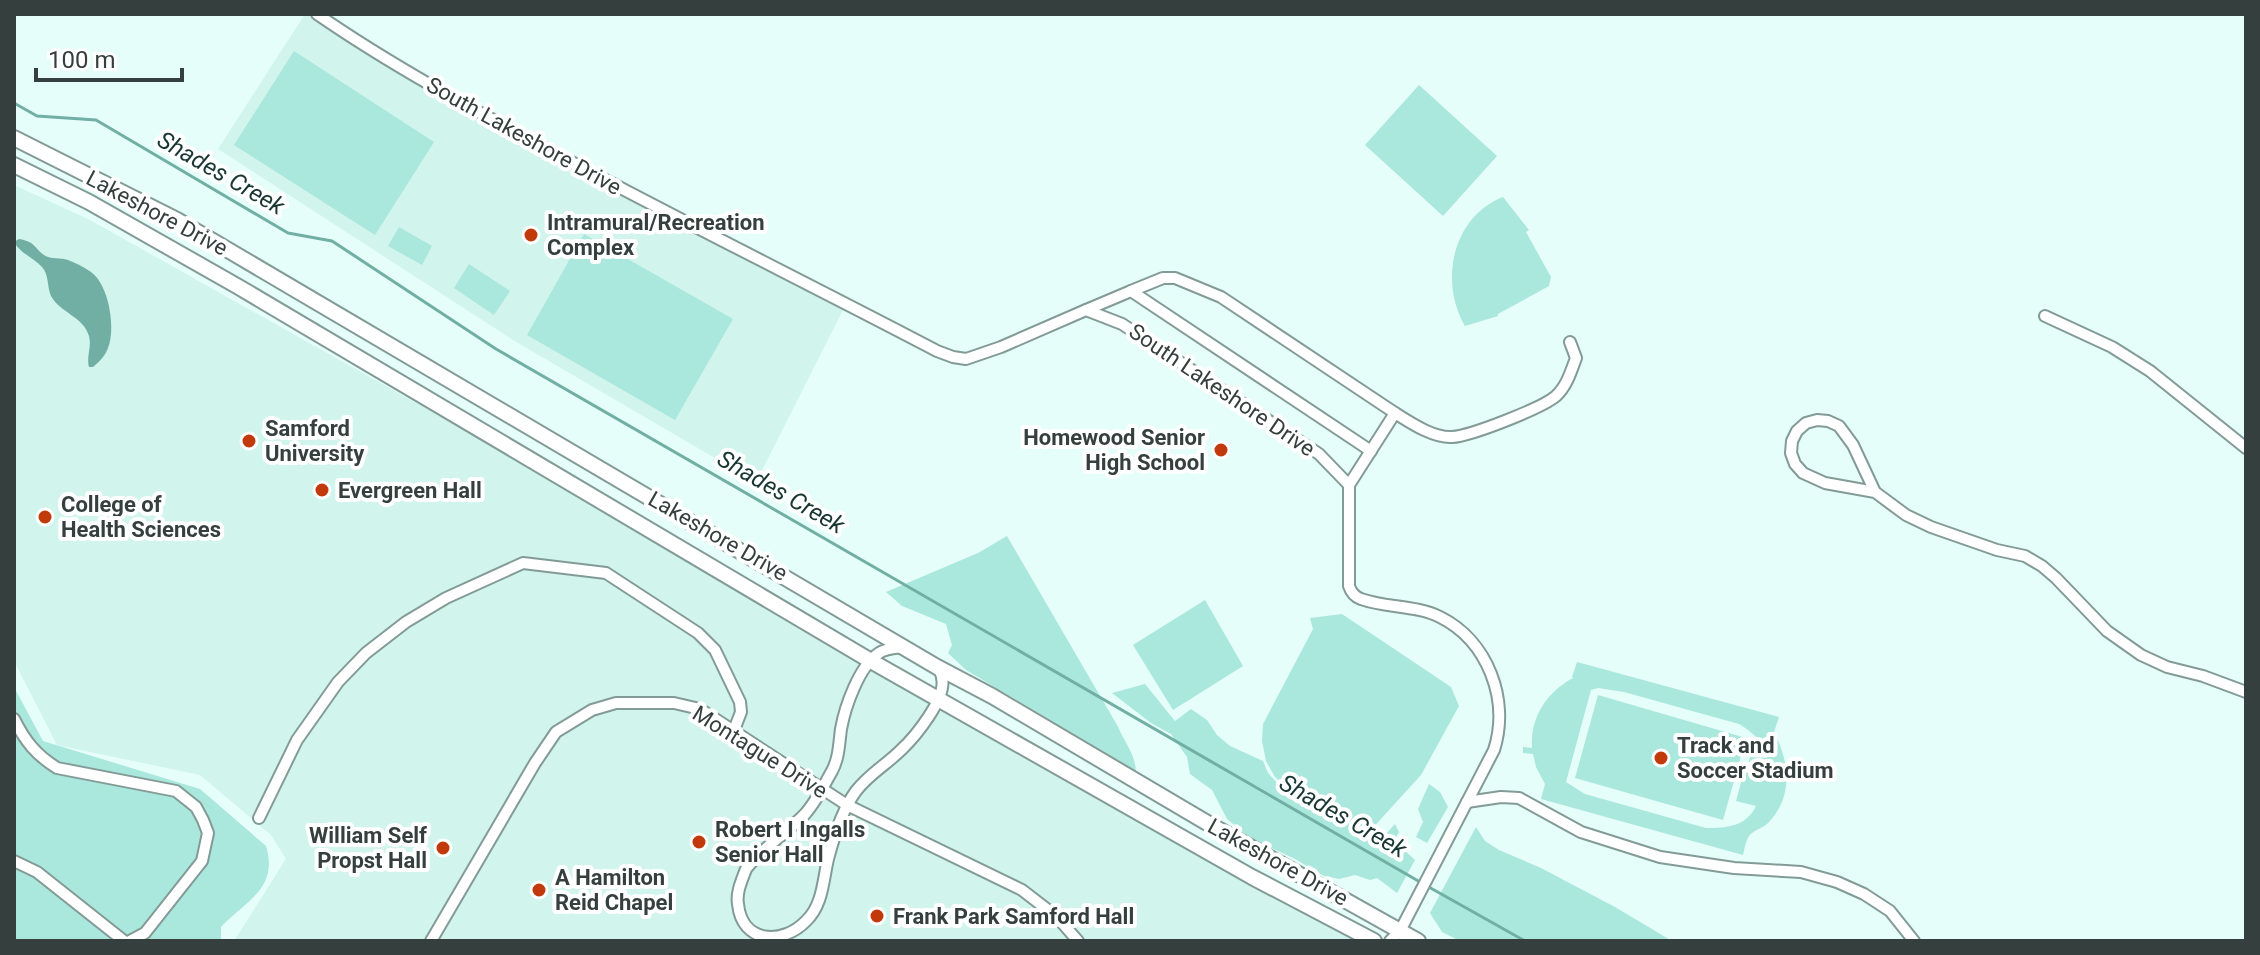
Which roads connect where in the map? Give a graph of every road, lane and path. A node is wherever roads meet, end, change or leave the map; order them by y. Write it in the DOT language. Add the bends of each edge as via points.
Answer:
graph roads {
  1 [pos="317,14"];
  2 [pos="14,138"];
  3 [pos="14,165"];
  4 [pos="100,181"];
  5 [pos="89,202"];
  6 [pos="1131,291"];
  7 [pos="1086,310"];
  8 [pos="2045,316"];
  9 [pos="1570,342"];
  10 [pos="1395,413"];
  11 [pos="2246,448"];
  12 [pos="1371,451"];
  13 [pos="1349,485"];
  14 [pos="1875,492"];
  15 [pos="905,647"];
  16 [pos="871,661"];
  17 [pos="937,667"];
  18 [pos="2246,692"];
  19 [pos="939,698"];
  20 [pos="14,719"];
  21 [pos="734,730"];
  22 [pos="821,789"];
  23 [pos="847,805"];
  24 [pos="1464,807"];
  25 [pos="259,818"];
  26 [pos="14,861"];
  27 [pos="1395,936"];
  28 [pos="124,941"];
  29 [pos="130,941"];
  30 [pos="431,941"];
  31 [pos="1078,941"];
  32 [pos="1374,941"];
  33 [pos="1418,941"];
  34 [pos="1914,941"];
  1 -- 7 [label="street, South Lakeshore Drive" via="478,113 937,351 966,359"];
  2 -- 4 [label="main road, Lakeshore Drive"];
  3 -- 5 [label="main road, Lakeshore Drive"];
  4 -- 5 [label="main road"];
  4 -- 15 [label="main road, Lakeshore Drive" via="177,220"];
  5 -- 16 [label="main road, Lakeshore Drive"];
  6 -- 7 [label="street, South Lakeshore Drive"];
  6 -- 10 [label="street, South Lakeshore Drive" via="1175,278 1221,297"];
  6 -- 12 [label="street, South Lakeshore Drive"];
  7 -- 13 [label="street, South Lakeshore Drive" via="1122,324 1293,436"];
  8 -- 11 [label="street" via="2150,371"];
  9 -- 10 [label="street, South Lakeshore Drive" via="1576,358 1563,389 1544,404 1452,437"];
  10 -- 12 [label="street"];
  12 -- 13 [label="street"];
  13 -- 24 [label="street" via="1352,593 1439,617 1461,631 1478,650 1495,685 1498,736"];
  14 -- 14 [label="street" via="1839,426 1817,420 1797,431 1791,453 1803,473 1825,483"];
  14 -- 18 [label="street" via="1931,527 2042,566 2107,631 2141,655"];
  15 -- 16 [label="street" via="884,650"];
  15 -- 17 [label="main road, Lakeshore Drive"];
  16 -- 19 [label="main road, Lakeshore Drive"];
  16 -- 22 [label="street" via="850,695 834,768"];
  17 -- 19 [label="street" via="943,685"];
  17 -- 27 [label="main road, Lakeshore Drive"];
  19 -- 23 [label="street" via="912,739 869,776"];
  19 -- 32 [label="main road, Lakeshore Drive"];
  20 -- 29 [label="street" via="30,747 57,768 176,791 203,820 208,833 202,861 145,933"];
  21 -- 22 [label="street, Montague Drive"];
  21 -- 25 [label="street" via="741,708 715,650 698,633 606,573 523,563 446,598 366,653 297,740"];
  21 -- 30 [label="street, Montague Drive" via="700,709 674,703 616,703 592,710 556,732"];
  22 -- 23 [label="street, Montague Drive"];
  22 -- 23 [label="street" via="807,812 746,869 738,904 752,930 783,937 811,916"];
  23 -- 31 [label="street, Montague Drive" via="1022,890"];
  24 -- 27 [label="street"];
  24 -- 34 [label="street" via="1519,798 1581,832 1660,857 1801,872 1837,882 1890,911"];
  26 -- 28 [label="street" via="37,872"];
  27 -- 33 [label="main road, Lakeshore Drive"];
}
